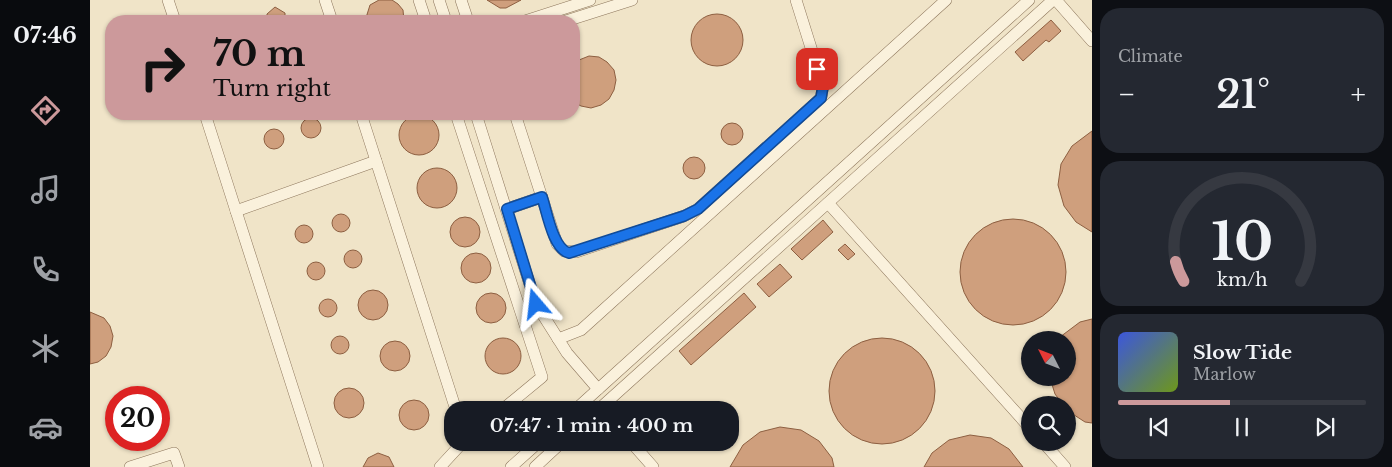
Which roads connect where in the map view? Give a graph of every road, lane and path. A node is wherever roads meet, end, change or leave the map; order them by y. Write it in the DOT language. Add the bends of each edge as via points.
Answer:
graph roads {
  1 [pos="168,0"];
  2 [pos="325,0"];
  3 [pos="419,0"];
  4 [pos="439,0"];
  5 [pos="461,0"];
  6 [pos="590,0"];
  7 [pos="632,0"];
  8 [pos="796,0"];
  9 [pos="946,0"];
  10 [pos="1029,0"];
  11 [pos="1054,0"];
  12 [pos="173,15"];
  13 [pos="330,15"];
  14 [pos="424,15"];
  15 [pos="444,15"];
  16 [pos="466,15"];
  17 [pos="544,15"];
  18 [pos="580,17"];
  19 [pos="1092,41"];
  20 [pos="206,120"];
  21 [pos="363,120"];
  22 [pos="458,120"];
  23 [pos="478,120"];
  24 [pos="517,120"];
  25 [pos="376,161"];
  26 [pos="542,197"];
  27 [pos="828,203"];
  28 [pos="507,209"];
  29 [pos="236,212"];
  30 [pos="558,339"];
  31 [pos="594,393"];
  32 [pos="453,401"];
  33 [pos="513,401"];
  34 [pos="585,401"];
  35 [pos="597,401"];
  36 [pos="609,401"];
  37 [pos="1021,418"];
  38 [pos="455,451"];
  39 [pos="528,451"];
  40 [pos="552,451"];
  41 [pos="639,451"];
  42 [pos="1051,451"];
  43 [pos="130,467"];
  44 [pos="179,467"];
  45 [pos="318,467"];
  46 [pos="440,467"];
  47 [pos="511,467"];
  48 [pos="535,467"];
  49 [pos="653,467"];
  50 [pos="1065,467"];
  1 -- 12 [label="lane"];
  2 -- 13 [label="lane"];
  3 -- 14 [label="lane"];
  4 -- 15 [label="lane"];
  5 -- 16 [label="lane"];
  6 -- 17 [label="lane"];
  7 -- 18 [label="lane"];
  8 -- 26 [label="lane" via="823,93 817,102 698,209 569,253 557,244"];
  9 -- 30 [label="lane" via="581,330"];
  10 -- 31 [label="lane"];
  11 -- 19 [label="lane"];
  11 -- 27 [label="lane"];
  20 -- 29 [label="lane"];
  21 -- 25 [label="lane"];
  22 -- 33 [label="lane" via="542,377"];
  23 -- 28 [label="lane"];
  24 -- 26 [label="lane"];
  25 -- 29 [label="lane"];
  25 -- 32 [label="lane"];
  26 -- 28 [label="lane"];
  27 -- 36 [label="lane"];
  27 -- 37 [label="lane"];
  28 -- 30 [label="lane" via="536,304"];
  29 -- 45 [label="lane"];
  30 -- 31 [label="lane"];
  31 -- 34 [label="lane"];
  31 -- 35 [label="lane"];
  38 -- 46 [label="lane"];
  39 -- 47 [label="lane"];
  40 -- 48 [label="lane"];
  41 -- 49 [label="lane"];
  42 -- 50 [label="lane"];
  43 -- 44 [label="lane" via="174,453"];
}
